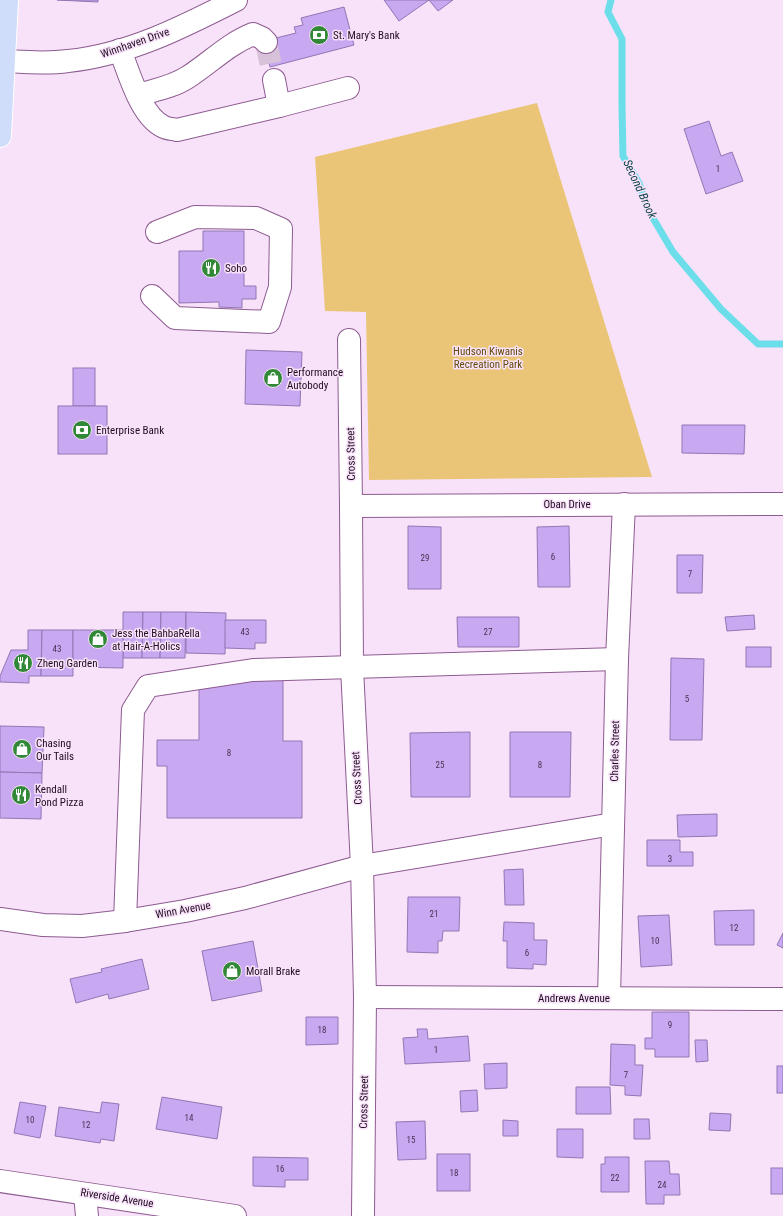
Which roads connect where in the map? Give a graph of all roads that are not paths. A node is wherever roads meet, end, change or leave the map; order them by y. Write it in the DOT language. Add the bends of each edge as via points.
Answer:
graph roads {
  1 [pos="7,0"];
  2 [pos="236,0"];
  3 [pos="266,42"];
  4 [pos="120,50"];
  5 [pos="3,62"];
  6 [pos="274,80"];
  7 [pos="348,88"];
  8 [pos="138,95"];
  9 [pos="279,106"];
  10 [pos="0,136"];
  11 [pos="158,232"];
  12 [pos="152,296"];
  13 [pos="349,340"];
  14 [pos="624,504"];
  15 [pos="783,504"];
  16 [pos="351,506"];
  17 [pos="617,659"];
  18 [pos="352,668"];
  19 [pos="613,824"];
  20 [pos="362,866"];
  21 [pos="0,919"];
  22 [pos="125,920"];
  23 [pos="365,997"];
  24 [pos="609,998"];
  25 [pos="783,1000"];
  26 [pos="0,1181"];
  27 [pos="86,1194"];
  28 [pos="87,1216"];
  29 [pos="235,1216"];
  30 [pos="363,1216"];
  1 -- 5 [label="main road"];
  2 -- 4 [label="street, Winnhaven Drive" via="153,39"];
  3 -- 8 [label="street" via="253,34 240,39 187,78 171,86"];
  4 -- 5 [label="street, Winnhaven Drive" via="68,61"];
  4 -- 8 [label="street"];
  5 -- 10 [label="main road"];
  6 -- 9 [label="street"];
  7 -- 9 [label="street"];
  8 -- 9 [label="street" via="156,121 164,127 177,130"];
  11 -- 12 [label="street" via="195,217 256,218 281,230 280,286 269,322 175,318"];
  13 -- 16 [label="street, Cross Street"];
  14 -- 15 [label="street, Oban Drive"];
  14 -- 16 [label="street, Oban Drive"];
  14 -- 17 [label="street, Charles Street"];
  16 -- 18 [label="street, Cross Street"];
  17 -- 18 [label="street"];
  17 -- 19 [label="street, Charles Street"];
  18 -- 20 [label="street, Cross Street"];
  18 -- 22 [label="street" via="253,670 148,686 133,710"];
  19 -- 20 [label="street, Winn Avenue"];
  19 -- 24 [label="street, Charles Street"];
  20 -- 22 [label="street, Winn Avenue" via="245,898"];
  20 -- 23 [label="street, Cross Street"];
  21 -- 22 [label="street, Winn Avenue" via="43,925 82,926"];
  23 -- 24 [label="street, Andrews Avenue"];
  23 -- 30 [label="street, Cross Street"];
  24 -- 25 [label="street, Andrews Avenue"];
  26 -- 27 [label="street, Riverside Avenue"];
  27 -- 28 [label="street"];
  27 -- 29 [label="street, Riverside Avenue"];
}
